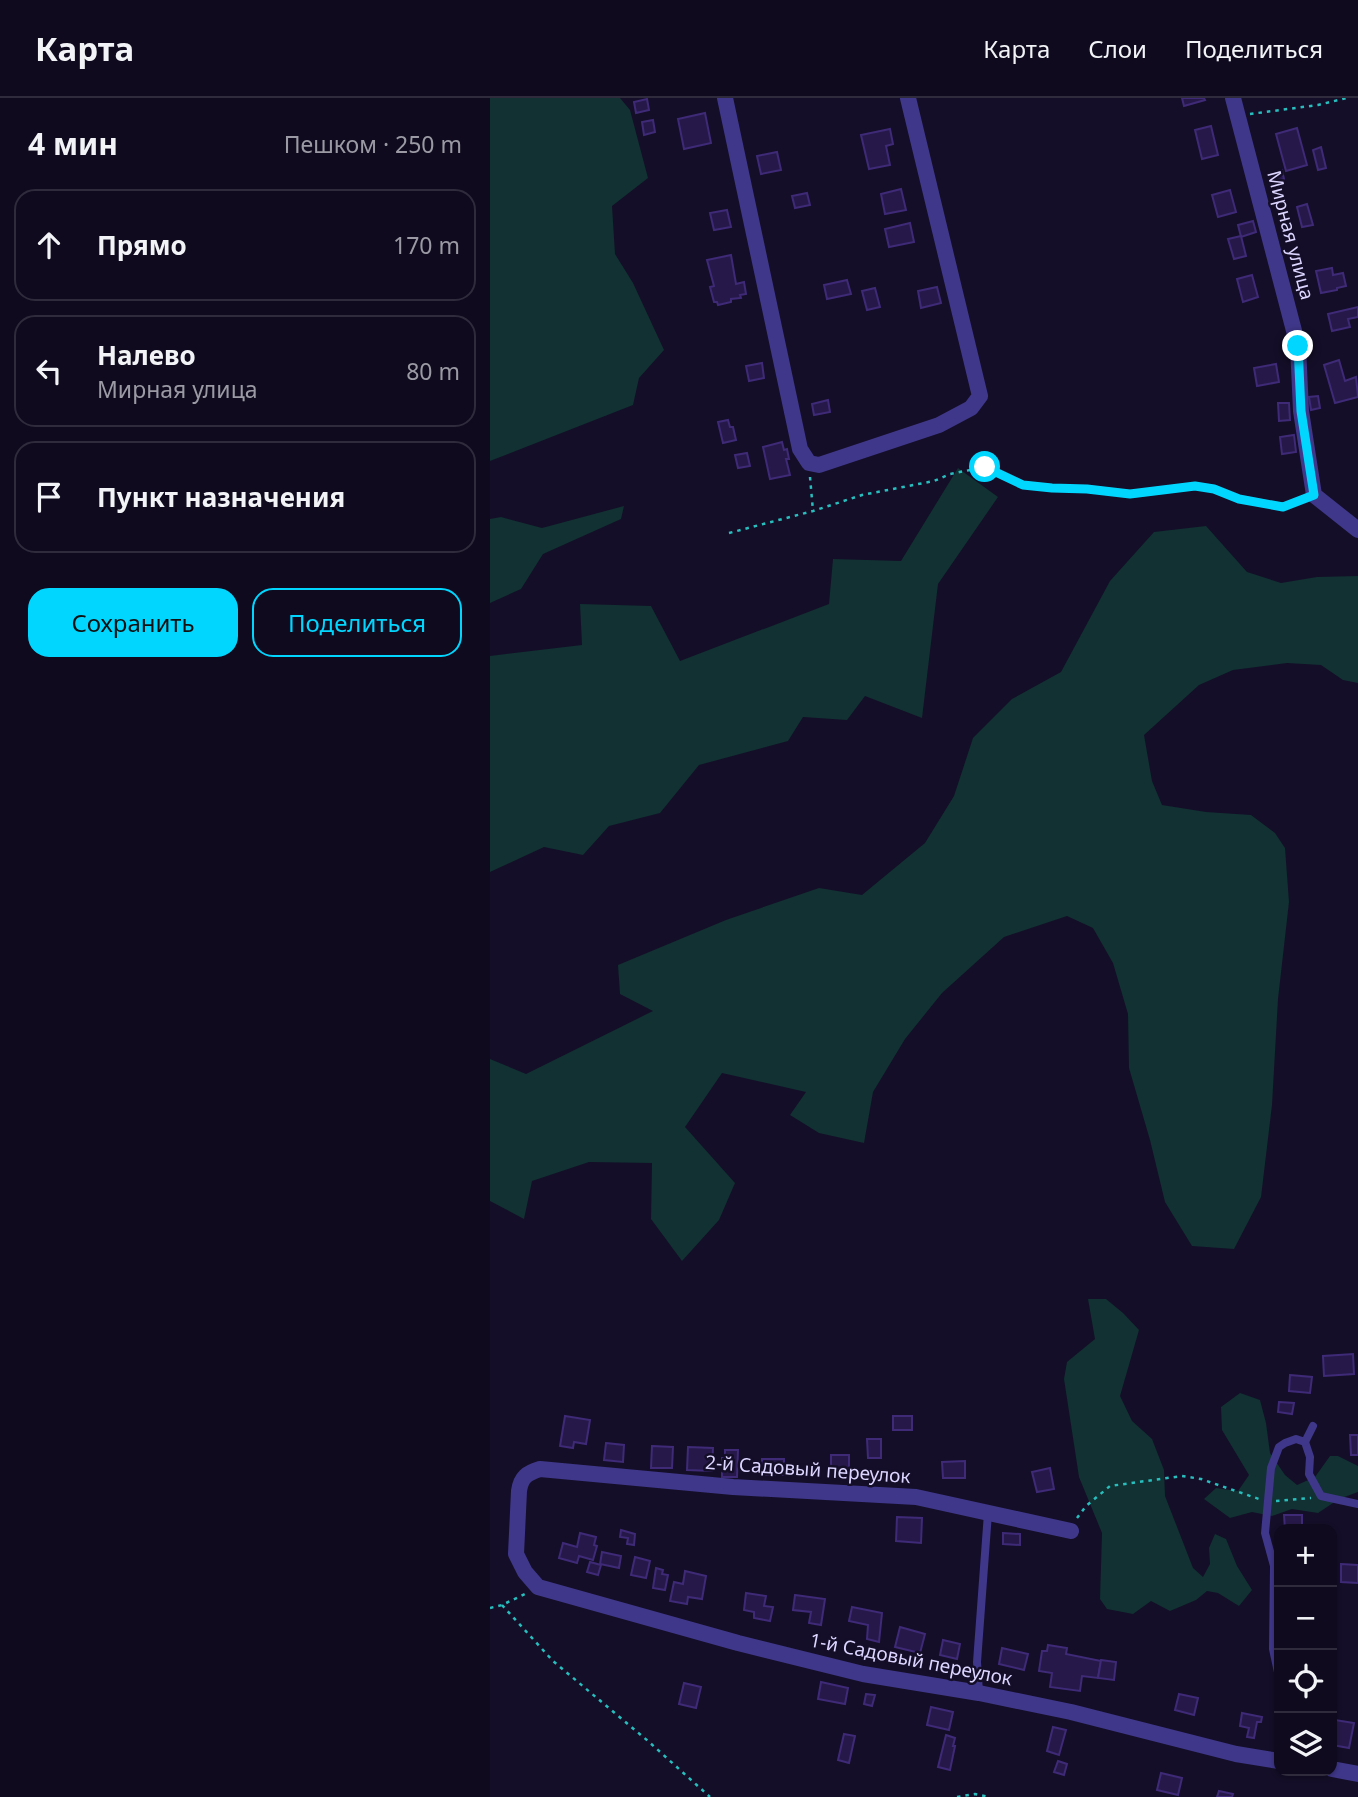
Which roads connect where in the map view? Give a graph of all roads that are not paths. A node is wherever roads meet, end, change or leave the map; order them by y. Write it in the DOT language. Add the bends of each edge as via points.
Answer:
graph roads {
  1 [pos="725,98"];
  2 [pos="908,98"];
  3 [pos="1233,98"];
  4 [pos="1358,530"];
  5 [pos="1313,1426"];
  6 [pos="1305,1442"];
  7 [pos="1358,1504"];
  8 [pos="988,1513"];
  9 [pos="1069,1530"];
  10 [pos="538,1587"];
  11 [pos="1274,1653"];
  12 [pos="979,1693"];
  13 [pos="1274,1760"];
  14 [pos="1337,1770"];
  15 [pos="1358,1773"];
  1 -- 2 [label="street" via="800,449 809,463 819,465 939,425 971,408 979,396"];
  3 -- 4 [label="street, Мирная улица" via="1298,346 1301,411 1314,495"];
  5 -- 6 [label="lane"];
  6 -- 7 [label="lane" via="1309,1474 1321,1496"];
  6 -- 11 [label="lane" via="1296,1439 1279,1447 1271,1468 1265,1533 1273,1566"];
  8 -- 9 [label="street, 2-й Садовый переулок"];
  8 -- 10 [label="street, 2-й Садовый переулок" via="916,1497 733,1487 540,1469 528,1472 520,1481 516,1554"];
  8 -- 12 [label="lane" via="977,1662"];
  10 -- 12 [label="street, 1-й Садовый переулок" via="863,1674"];
  12 -- 13 [label="street, 1-й Садовый переулок"];
  14 -- 15 [label="street"];
}
